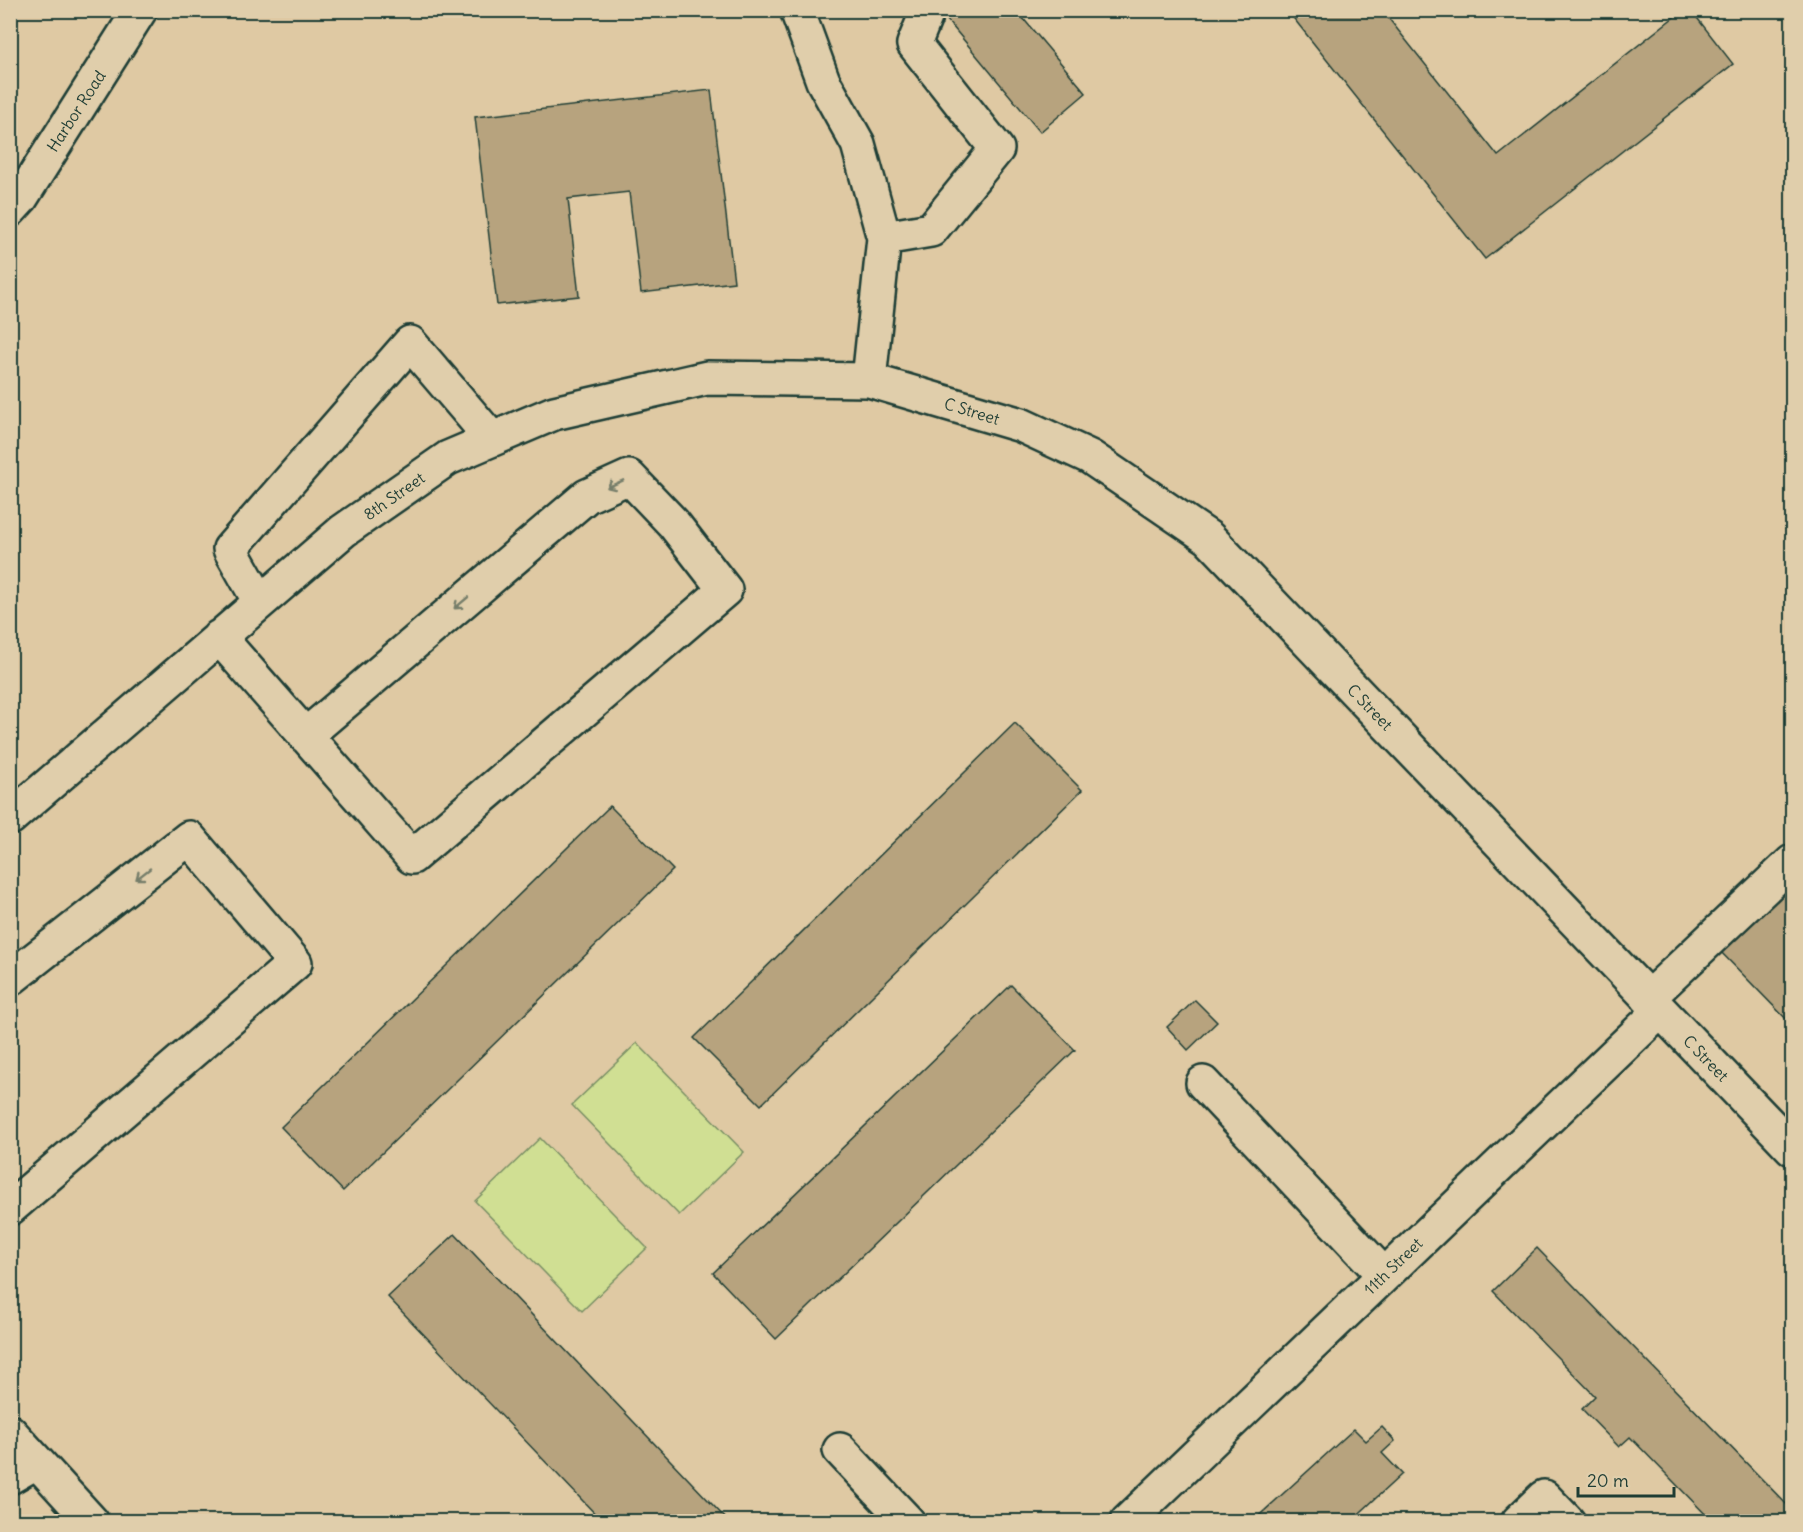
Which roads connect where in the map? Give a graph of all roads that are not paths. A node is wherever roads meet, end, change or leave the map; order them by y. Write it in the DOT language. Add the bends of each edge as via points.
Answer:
graph roads {
  1 [pos="140,10"];
  2 [pos="797,10"];
  3 [pos="928,10"];
  4 [pos="10,210"];
  5 [pos="884,238"];
  6 [pos="870,380"];
  7 [pos="492,440"];
  8 [pos="260,602"];
  9 [pos="219,637"];
  10 [pos="305,736"];
  11 [pos="10,818"];
  12 [pos="1792,862"];
  13 [pos="10,979"];
  14 [pos="1654,1005"];
  15 [pos="1203,1083"];
  16 [pos="1792,1148"];
  17 [pos="10,1208"];
  18 [pos="1384,1275"];
  19 [pos="10,1432"];
  20 [pos="840,1450"];
  21 [pos="23,1469"];
  22 [pos="92,1521"];
  23 [pos="908,1521"];
  24 [pos="1127,1521"];
  25 [pos="1518,1521"];
  26 [pos="1568,1521"];
  1 -- 4 [label="street, Harbor Road"];
  2 -- 5 [label="street" via="823,81 858,144"];
  3 -- 5 [label="street" via="914,44 997,149 931,230"];
  5 -- 6 [label="street"];
  6 -- 7 [label="street, 8th Street" via="707,378 554,413"];
  6 -- 14 [label="street, C Street" via="1021,425 1090,457 1209,538"];
  7 -- 8 [label="street, 8th Street" via="448,458 352,524"];
  7 -- 8 [label="street" via="410,343 230,549"];
  8 -- 9 [label="street, 8th Street"];
  9 -- 10 [label="street"];
  9 -- 11 [label="street, 8th Street"];
  10 -- 10 [label="street, one-way" via="412,857 726,590 673,523 629,477 587,496"];
  12 -- 14 [label="street, 11th Street"];
  17 -- 13 [label="street, one-way" via="295,963 189,838"];
  14 -- 16 [label="street, C Street"];
  14 -- 18 [label="street, 11th Street"];
  15 -- 18 [label="street"];
  18 -- 24 [label="street, 11th Street"];
  19 -- 21 [label="street"];
  20 -- 23 [label="street"];
  21 -- 22 [label="street"];
  25 -- 26 [label="street" via="1544,1497"];
}
